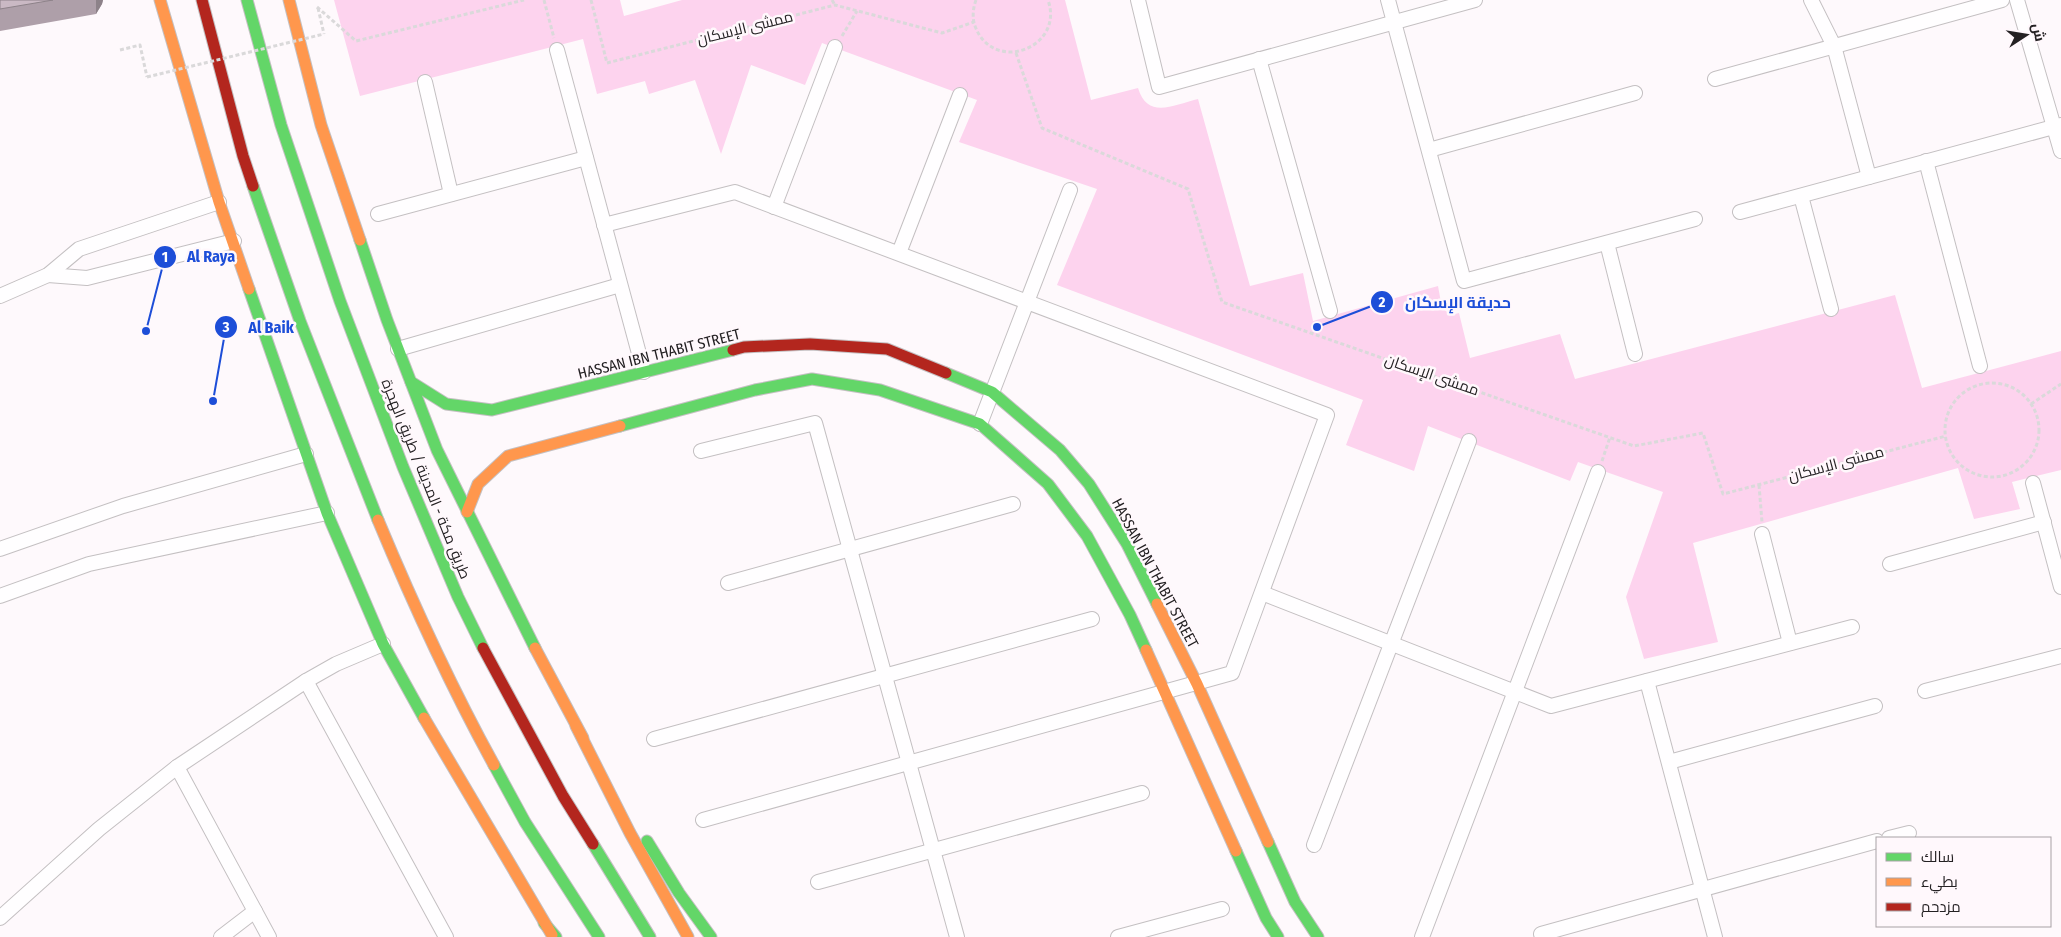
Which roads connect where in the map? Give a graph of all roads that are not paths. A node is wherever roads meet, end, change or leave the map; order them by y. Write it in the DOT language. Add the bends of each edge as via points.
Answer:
graph roads {
  1 [pos="160,0"];
  2 [pos="202,0"];
  3 [pos="247,0"];
  4 [pos="289,0"];
  5 [pos="1138,0"];
  6 [pos="1388,0"];
  7 [pos="1475,0"];
  8 [pos="1811,0"];
  9 [pos="2002,0"];
  10 [pos="2017,0"];
  11 [pos="1394,22"];
  12 [pos="1834,46"];
  13 [pos="835,47"];
  14 [pos="557,50"];
  15 [pos="1259,59"];
  16 [pos="1715,78"];
  17 [pos="425,82"];
  18 [pos="1636,93"];
  19 [pos="960,95"];
  20 [pos="2058,126"];
  21 [pos="1428,150"];
  22 [pos="2061,151"];
  23 [pos="586,158"];
  24 [pos="1926,162"];
  25 [pos="1869,177"];
  26 [pos="1070,190"];
  27 [pos="451,194"];
  28 [pos="1801,196"];
  29 [pos="219,202"];
  30 [pos="774,207"];
  31 [pos="1740,212"];
  32 [pos="378,214"];
  33 [pos="1695,219"];
  34 [pos="604,224"];
  35 [pos="234,241"];
  36 [pos="1607,242"];
  37 [pos="899,254"];
  38 [pos="48,275"];
  39 [pos="620,286"];
  40 [pos="0,296"];
  41 [pos="1027,302"];
  42 [pos="1831,309"];
  43 [pos="1330,311"];
  44 [pos="398,349"];
  45 [pos="1635,354"];
  46 [pos="1980,366"];
  47 [pos="644,372"];
  48 [pos="411,382"];
  49 [pos="992,392"];
  50 [pos="980,424"];
  51 [pos="1469,441"];
  52 [pos="701,451"];
  53 [pos="306,454"];
  54 [pos="1598,472"];
  55 [pos="2033,483"];
  56 [pos="1013,504"];
  57 [pos="467,512"];
  58 [pos="327,513"];
  59 [pos="2044,522"];
  60 [pos="1762,534"];
  61 [pos="0,549"];
  62 [pos="850,549"];
  63 [pos="1890,564"];
  64 [pos="728,583"];
  65 [pos="2061,588"];
  66 [pos="1262,593"];
  67 [pos="0,596"];
  68 [pos="1092,619"];
  69 [pos="1852,627"];
  70 [pos="1392,643"];
  71 [pos="1790,643"];
  72 [pos="383,644"];
  73 [pos="2061,656"];
  74 [pos="885,676"];
  75 [pos="306,681"];
  76 [pos="1647,681"];
  77 [pos="1197,684"];
  78 [pos="1925,691"];
  79 [pos="1515,692"];
  80 [pos="1164,693"];
  81 [pos="1875,706"];
  82 [pos="576,726"];
  83 [pos="654,739"];
  84 [pos="1669,762"];
  85 [pos="909,763"];
  86 [pos="177,767"];
  87 [pos="1142,793"];
  88 [pos="703,820"];
  89 [pos="1909,833"];
  90 [pos="1893,837"];
  91 [pos="1876,842"];
  92 [pos="1314,845"];
  93 [pos="933,850"];
  94 [pos="818,882"];
  95 [pos="1703,889"];
  96 [pos="1222,909"];
  97 [pos="255,911"];
  98 [pos="0,918"];
  99 [pos="1541,934"];
  100 [pos="221,937"];
  101 [pos="269,937"];
  102 [pos="446,937"];
  103 [pos="555,937"];
  104 [pos="599,937"];
  105 [pos="650,937"];
  106 [pos="688,937"];
  107 [pos="711,937"];
  108 [pos="957,937"];
  109 [pos="1118,937"];
  110 [pos="1278,937"];
  111 [pos="1318,937"];
  112 [pos="1422,937"];
  113 [pos="1715,937"];
  1 -- 29 [label="main road"];
  2 -- 104 [label="main road" via="244,156 300,321 417,615 464,711 525,822"];
  3 -- 105 [label="main road, طريق مكة - المدينة / طريق الهجرة" via="281,125 340,301 403,467 458,597 564,796"];
  4 -- 44 [label="main road" via="321,125"];
  5 -- 15 [label="street" via="1159,87"];
  6 -- 11 [label="street"];
  7 -- 11 [label="street"];
  8 -- 12 [label="street"];
  9 -- 12 [label="street"];
  10 -- 20 [label="street"];
  11 -- 15 [label="street"];
  11 -- 21 [label="street"];
  12 -- 16 [label="street"];
  12 -- 25 [label="street"];
  13 -- 30 [label="street"];
  14 -- 23 [label="street"];
  15 -- 43 [label="street"];
  17 -- 27 [label="street"];
  18 -- 21 [label="street"];
  19 -- 37 [label="street"];
  20 -- 22 [label="street"];
  20 -- 24 [label="street"];
  21 -- 36 [label="street" via="1464,281"];
  23 -- 27 [label="street"];
  23 -- 34 [label="street"];
  24 -- 25 [label="street"];
  24 -- 46 [label="street"];
  25 -- 28 [label="street"];
  26 -- 41 [label="street"];
  27 -- 32 [label="street"];
  28 -- 31 [label="street"];
  28 -- 42 [label="street"];
  29 -- 35 [label="main road"];
  29 -- 38 [label="street" via="79,250"];
  30 -- 34 [label="street" via="735,192"];
  30 -- 37 [label="street"];
  33 -- 36 [label="street"];
  34 -- 39 [label="street"];
  35 -- 38 [label="street" via="87,278"];
  35 -- 53 [label="main road"];
  36 -- 45 [label="street"];
  37 -- 41 [label="street"];
  38 -- 40 [label="street"];
  39 -- 44 [label="street"];
  39 -- 47 [label="street"];
  41 -- 49 [label="street"];
  41 -- 66 [label="street" via="1327,415"];
  44 -- 48 [label="main road"];
  47 -- 48 [label="main road, HASSAN IBN THABIT STREET" via="492,410 446,404"];
  47 -- 49 [label="main road, HASSAN IBN THABIT STREET" via="744,347 810,344 886,349"];
  48 -- 57 [label="main road" via="437,450"];
  49 -- 50 [label="street"];
  49 -- 77 [label="main road, HASSAN IBN THABIT STREET" via="1060,450 1089,484 1126,544"];
  50 -- 57 [label="main road" via="880,390 812,379 755,390 508,456 478,484"];
  50 -- 80 [label="main road" via="1048,484 1087,536 1130,615"];
  51 -- 70 [label="street"];
  52 -- 62 [label="street" via="815,423"];
  53 -- 58 [label="main road"];
  53 -- 61 [label="street" via="124,506"];
  54 -- 79 [label="street"];
  55 -- 59 [label="street"];
  56 -- 62 [label="street"];
  57 -- 82 [label="main road"];
  58 -- 67 [label="street" via="89,564"];
  58 -- 72 [label="main road"];
  59 -- 63 [label="street"];
  59 -- 65 [label="street"];
  60 -- 71 [label="street"];
  62 -- 64 [label="street"];
  62 -- 74 [label="street"];
  66 -- 70 [label="street"];
  66 -- 77 [label="street" via="1232,673"];
  68 -- 74 [label="street"];
  69 -- 71 [label="street"];
  70 -- 79 [label="street"];
  70 -- 92 [label="street"];
  71 -- 76 [label="street"];
  72 -- 75 [label="street"];
  72 -- 103 [label="main road" via="424,719"];
  73 -- 78 [label="street"];
  74 -- 83 [label="street"];
  74 -- 85 [label="street"];
  75 -- 86 [label="street"];
  75 -- 102 [label="street"];
  76 -- 79 [label="street" via="1551,706"];
  76 -- 84 [label="street"];
  77 -- 80 [label="street"];
  77 -- 111 [label="main road, HASSAN IBN THABIT STREET" via="1295,902"];
  79 -- 112 [label="street"];
  80 -- 85 [label="street"];
  80 -- 110 [label="main road" via="1266,918"];
  81 -- 84 [label="street"];
  82 -- 106 [label="main road" via="647,868"];
  82 -- 107 [label="main road" via="679,893"];
  84 -- 95 [label="street"];
  85 -- 88 [label="street"];
  85 -- 93 [label="street"];
  86 -- 97 [label="street"];
  86 -- 98 [label="street" via="99,829"];
  87 -- 93 [label="street"];
  89 -- 90 [label="street"];
  91 -- 95 [label="street"];
  93 -- 94 [label="street"];
  93 -- 108 [label="street"];
  95 -- 99 [label="street"];
  95 -- 113 [label="street"];
  96 -- 109 [label="street"];
  97 -- 100 [label="street"];
  97 -- 101 [label="street"];
}
